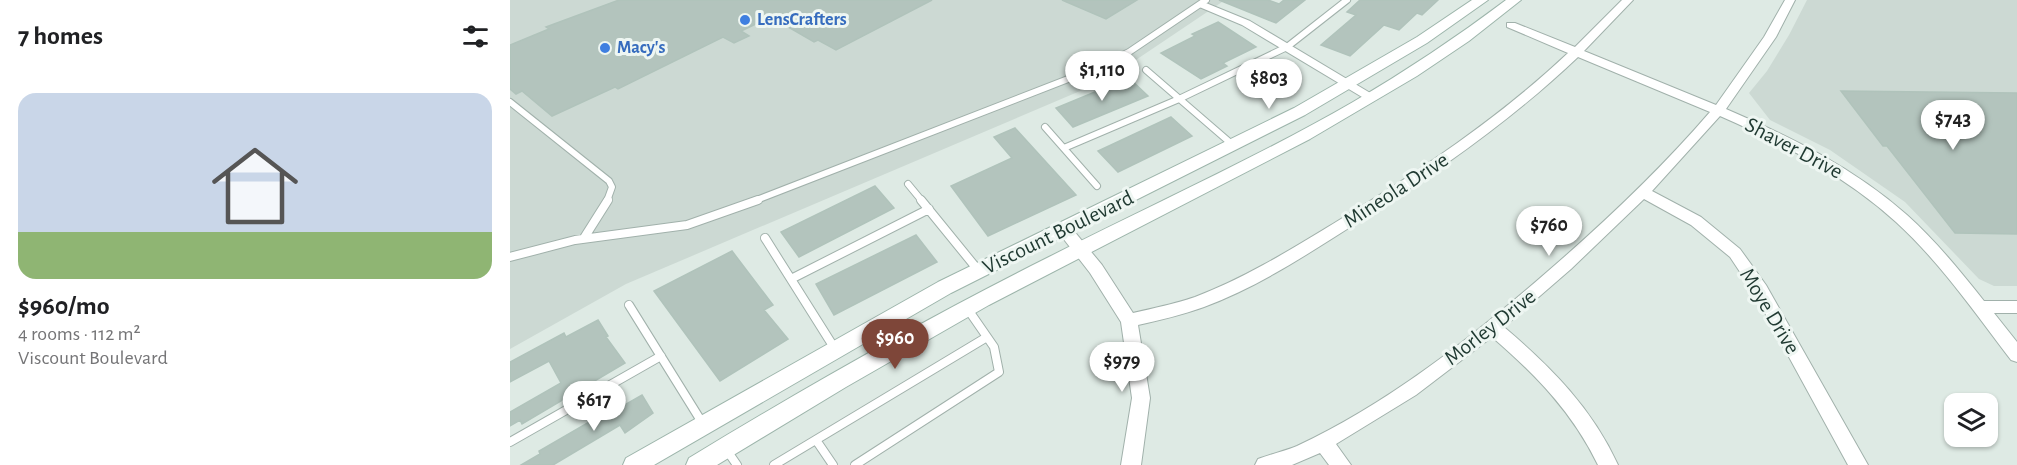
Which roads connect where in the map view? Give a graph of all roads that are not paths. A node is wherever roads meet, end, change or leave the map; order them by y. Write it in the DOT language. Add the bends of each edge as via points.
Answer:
graph roads {
  1 [pos="1347,0"];
  2 [pos="1481,0"];
  3 [pos="1628,0"];
  4 [pos="1790,0"];
  5 [pos="1507,1"];
  6 [pos="1204,2"];
  7 [pos="1511,25"];
  8 [pos="1287,47"];
  9 [pos="1577,53"];
  10 [pos="1146,70"];
  11 [pos="1348,84"];
  12 [pos="1371,97"];
  13 [pos="1179,99"];
  14 [pos="510,102"];
  15 [pos="1717,110"];
  16 [pos="1045,127"];
  17 [pos="1234,146"];
  18 [pos="1064,148"];
  19 [pos="908,184"];
  20 [pos="1097,186"];
  21 [pos="1644,193"];
  22 [pos="928,209"];
  23 [pos="1064,229"];
  24 [pos="584,238"];
  25 [pos="765,238"];
  26 [pos="1079,249"];
  27 [pos="510,257"];
  28 [pos="978,270"];
  29 [pos="791,279"];
  30 [pos="630,305"];
  31 [pos="1980,307"];
  32 [pos="2017,307"];
  33 [pos="967,308"];
  34 [pos="1129,321"];
  35 [pos="1493,328"];
  36 [pos="987,337"];
  37 [pos="835,349"];
  38 [pos="2017,355"];
  39 [pos="661,356"];
  40 [pos="703,424"];
  41 [pos="816,440"];
  42 [pos="1322,441"];
  43 [pos="510,442"];
  44 [pos="725,448"];
  45 [pos="634,465"];
  46 [pos="697,465"];
  47 [pos="737,465"];
  48 [pos="774,465"];
  49 [pos="833,465"];
  50 [pos="855,465"];
  51 [pos="1131,465"];
  52 [pos="1264,465"];
  53 [pos="1341,465"];
  54 [pos="1608,465"];
  55 [pos="1858,465"];
  1 -- 8 [label="lane"];
  2 -- 11 [label="main road, Viscount Boulevard" via="1436,32"];
  3 -- 9 [label="street, Mineola Drive"];
  4 -- 15 [label="street, Morley Drive" via="1760,51"];
  5 -- 12 [label="main road, Viscount Boulevard" via="1460,41"];
  6 -- 8 [label="street"];
  6 -- 24 [label="lane" via="1099,68 726,212 688,224"];
  7 -- 9 [label="street, Shaver Drive"];
  8 -- 11 [label="street"];
  8 -- 13 [label="lane"];
  9 -- 15 [label="street, Shaver Drive"];
  9 -- 34 [label="street, Mineola Drive" via="1416,180 1302,250 1208,299"];
  10 -- 13 [label="lane"];
  11 -- 12 [label="street"];
  11 -- 17 [label="main road, Viscount Boulevard"];
  12 -- 26 [label="main road, Viscount Boulevard" via="1272,153"];
  13 -- 17 [label="lane"];
  13 -- 18 [label="lane"];
  14 -- 24 [label="lane" via="609,181 611,194"];
  15 -- 21 [label="street, Morley Drive"];
  15 -- 31 [label="street, Shaver Drive" via="1787,141 1864,189 1933,251"];
  16 -- 18 [label="lane"];
  17 -- 23 [label="main road, Viscount Boulevard"];
  18 -- 20 [label="lane"];
  19 -- 22 [label="lane"];
  21 -- 35 [label="street, Morley Drive"];
  21 -- 55 [label="street, Moye Drive" via="1696,221 1735,253 1760,289"];
  22 -- 28 [label="lane"];
  22 -- 29 [label="lane"];
  23 -- 26 [label="street"];
  23 -- 28 [label="main road, Viscount Boulevard"];
  24 -- 27 [label="lane" via="544,245"];
  25 -- 29 [label="lane"];
  26 -- 33 [label="main road, Viscount Boulevard"];
  26 -- 34 [label="street"];
  28 -- 37 [label="main road, Viscount Boulevard"];
  29 -- 37 [label="lane"];
  30 -- 39 [label="lane"];
  31 -- 32 [label="street"];
  31 -- 38 [label="street, Shaver Drive"];
  33 -- 36 [label="lane" via="983,325"];
  33 -- 44 [label="main road, Viscount Boulevard"];
  34 -- 51 [label="street" via="1141,398"];
  35 -- 42 [label="street, Morley Drive" via="1371,415"];
  35 -- 54 [label="street" via="1569,398"];
  36 -- 41 [label="lane"];
  36 -- 50 [label="lane" via="1001,361 999,372"];
  37 -- 40 [label="main road, Viscount Boulevard"];
  39 -- 40 [label="lane"];
  39 -- 43 [label="lane"];
  40 -- 45 [label="main road, Viscount Boulevard"];
  41 -- 48 [label="lane"];
  41 -- 49 [label="lane"];
  42 -- 52 [label="street, Morley Drive"];
  42 -- 53 [label="street"];
  44 -- 46 [label="main road, Viscount Boulevard"];
  44 -- 47 [label="lane"];
}
